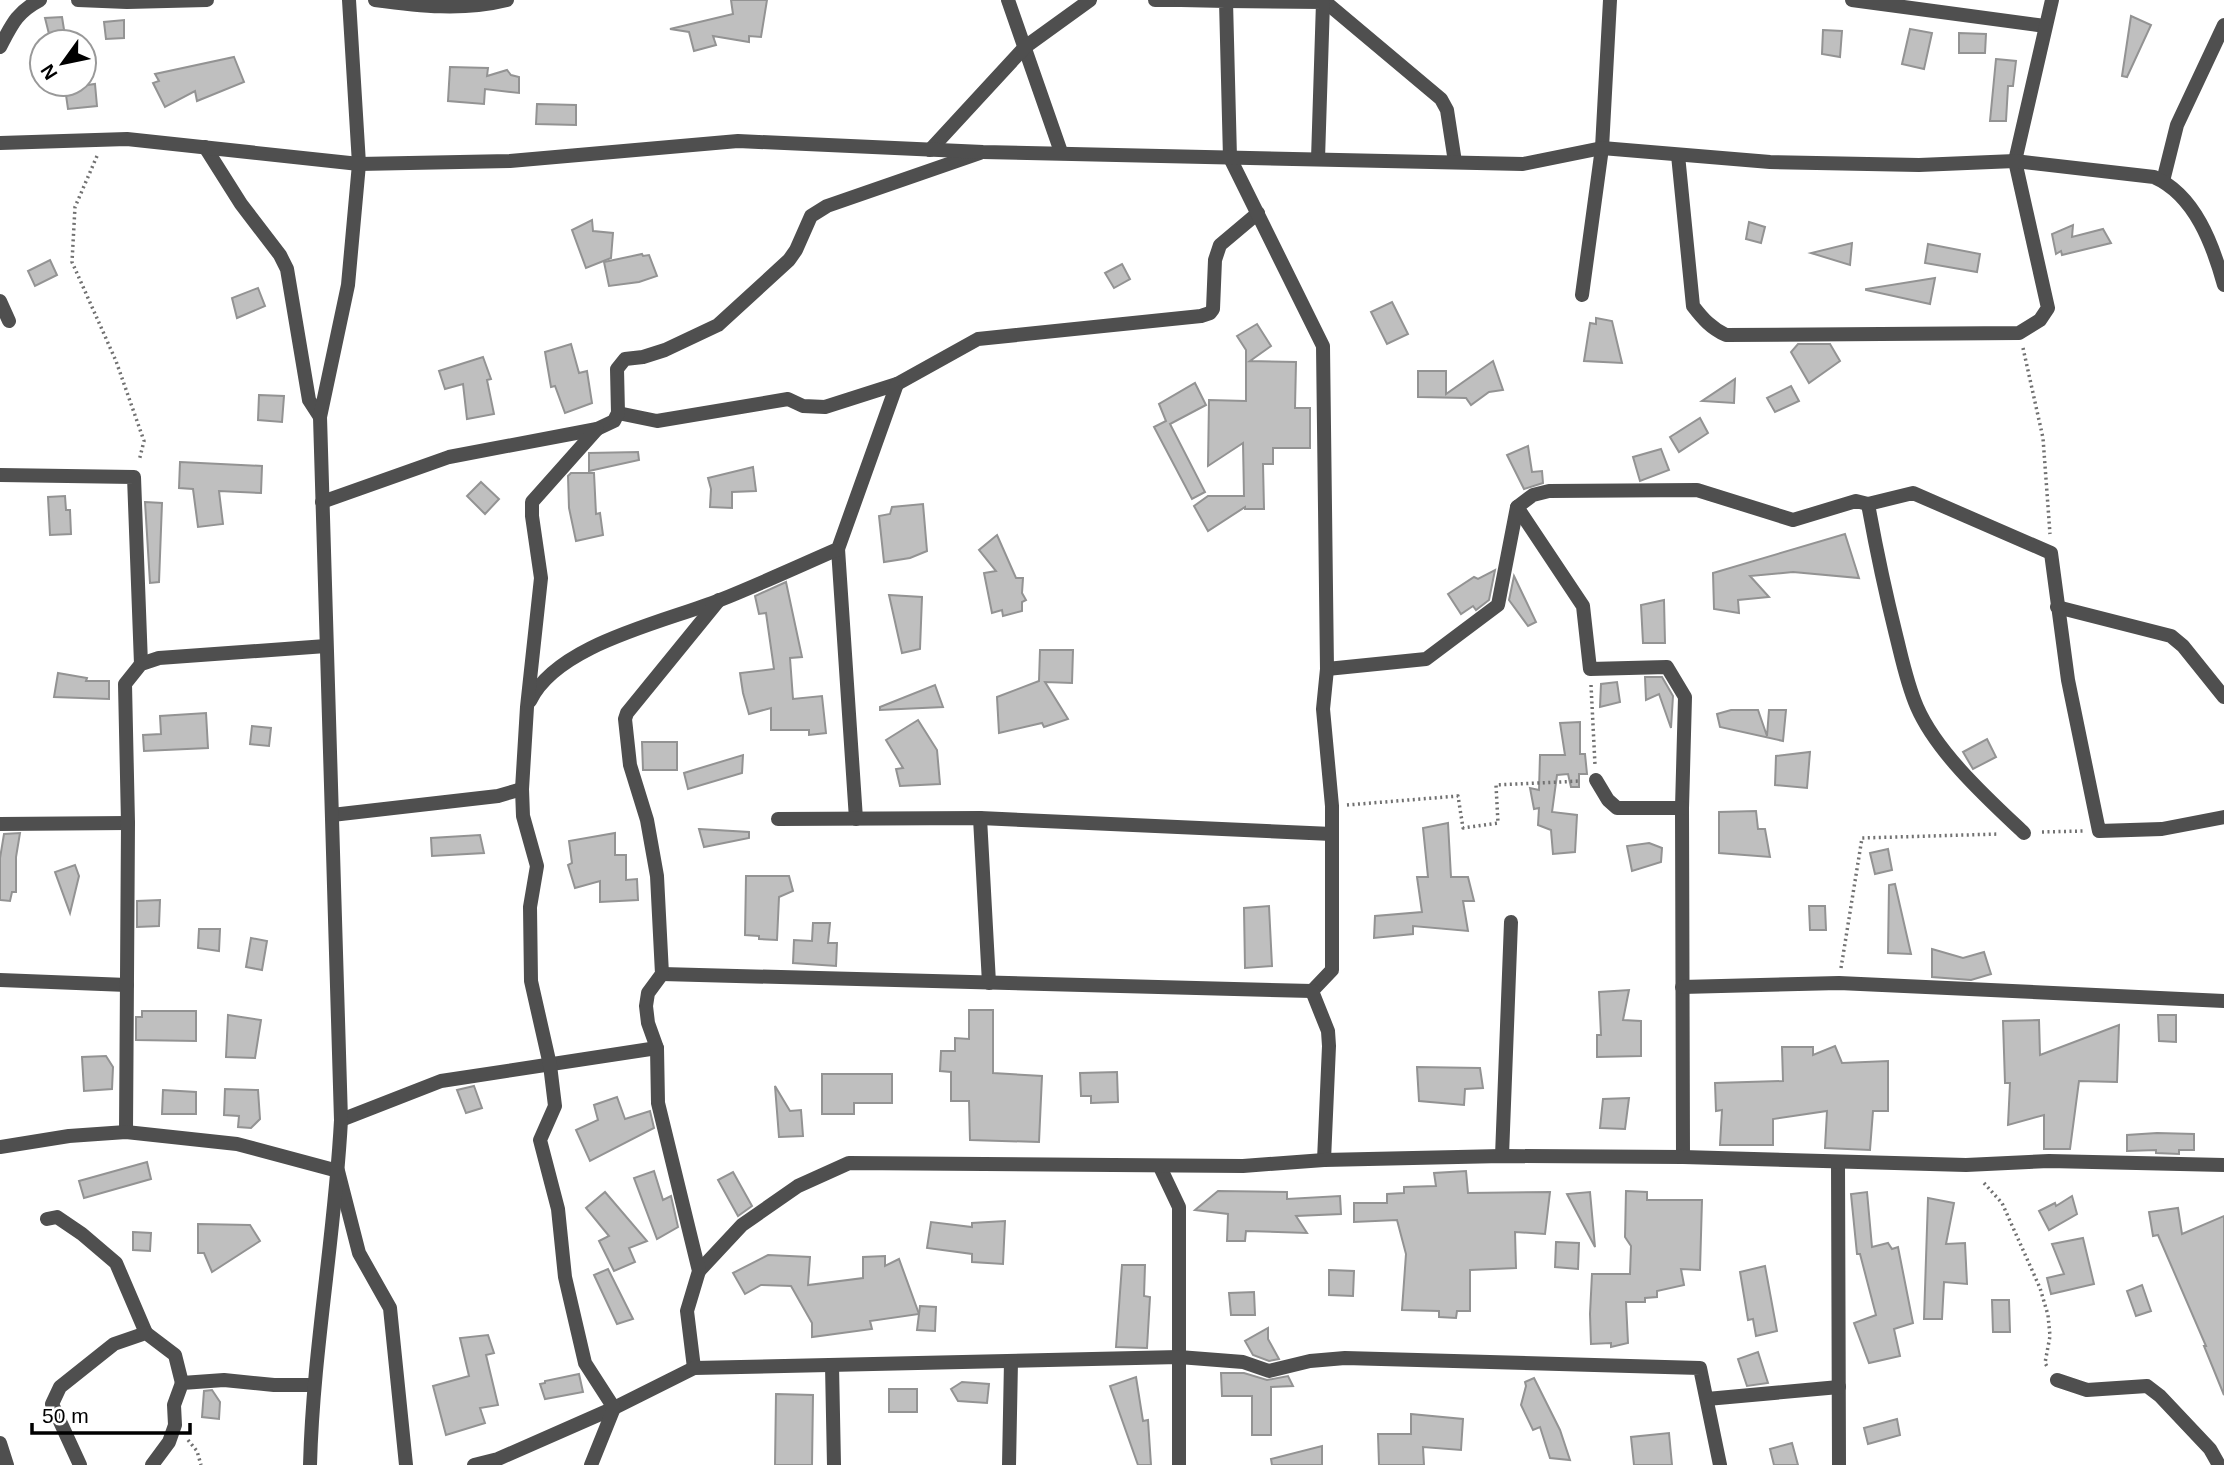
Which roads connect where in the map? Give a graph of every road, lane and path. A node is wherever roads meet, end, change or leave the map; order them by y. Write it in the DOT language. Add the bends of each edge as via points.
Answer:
graph roads {
  1 [pos="40,0"];
  2 [pos="78,0"];
  3 [pos="207,0"];
  4 [pos="349,0"];
  5 [pos="375,0"];
  6 [pos="507,0"];
  7 [pos="1008,0"];
  8 [pos="1090,0"];
  9 [pos="1155,0"];
  10 [pos="1181,0"];
  11 [pos="1610,0"];
  12 [pos="1852,0"];
  13 [pos="2052,0"];
  14 [pos="127,1"];
  15 [pos="1226,1"];
  16 [pos="1323,1"];
  17 [pos="2224,25"];
  18 [pos="2045,26"];
  19 [pos="0,47"];
  20 [pos="1025,47"];
  21 [pos="105,139"];
  22 [pos="0,143"];
  23 [pos="205,147"];
  24 [pos="1602,148"];
  25 [pos="930,150"];
  26 [pos="983,152"];
  27 [pos="1060,152"];
  28 [pos="1678,155"];
  29 [pos="1230,158"];
  30 [pos="1318,159"];
  31 [pos="2015,161"];
  32 [pos="1455,162"];
  33 [pos="359,164"];
  34 [pos="2164,181"];
  35 [pos="1258,213"];
  36 [pos="2224,285"];
  37 [pos="1583,295"];
  38 [pos="0,301"];
  39 [pos="9,321"];
  40 [pos="2019,332"];
  41 [pos="897,384"];
  42 [pos="618,413"];
  43 [pos="320,417"];
  44 [pos="597,429"];
  45 [pos="0,475"];
  46 [pos="134,477"];
  47 [pos="322,502"];
  48 [pos="1868,504"];
  49 [pos="1517,507"];
  50 [pos="838,549"];
  51 [pos="2051,553"];
  52 [pos="719,600"];
  53 [pos="2057,607"];
  54 [pos="326,646"];
  55 [pos="141,664"];
  56 [pos="1327,669"];
  57 [pos="1590,669"];
  58 [pos="2224,697"];
  59 [pos="527,706"];
  60 [pos="1596,780"];
  61 [pos="522,789"];
  62 [pos="1332,806"];
  63 [pos="1682,808"];
  64 [pos="332,815"];
  65 [pos="2224,817"];
  66 [pos="980,818"];
  67 [pos="778,819"];
  68 [pos="856,819"];
  69 [pos="128,823"];
  70 [pos="0,824"];
  71 [pos="2099,831"];
  72 [pos="2024,833"];
  73 [pos="1332,834"];
  74 [pos="1511,922"];
  75 [pos="662,974"];
  76 [pos="0,980"];
  77 [pos="989,983"];
  78 [pos="1839,983"];
  79 [pos="127,985"];
  80 [pos="1682,987"];
  81 [pos="1312,991"];
  82 [pos="2224,1001"];
  83 [pos="657,1048"];
  84 [pos="550,1065"];
  85 [pos="341,1120"];
  86 [pos="126,1132"];
  87 [pos="0,1147"];
  88 [pos="1502,1156"];
  89 [pos="1683,1157"];
  90 [pos="1324,1160"];
  91 [pos="1838,1162"];
  92 [pos="1966,1165"];
  93 [pos="2224,1165"];
  94 [pos="1160,1167"];
  95 [pos="338,1171"];
  96 [pos="47,1219"];
  97 [pos="699,1271"];
  98 [pos="146,1333"];
  99 [pos="1179,1357"];
  100 [pos="1011,1361"];
  101 [pos="832,1365"];
  102 [pos="694,1368"];
  103 [pos="2057,1380"];
  104 [pos="182,1383"];
  105 [pos="314,1385"];
  106 [pos="1839,1387"];
  107 [pos="1707,1399"];
  108 [pos="614,1408"];
  109 [pos="175,1425"];
  110 [pos="0,1443"];
  111 [pos="7,1465"];
  112 [pos="80,1465"];
  113 [pos="152,1465"];
  114 [pos="201,1465"];
  115 [pos="310,1465"];
  116 [pos="406,1465"];
  117 [pos="474,1465"];
  118 [pos="591,1465"];
  119 [pos="834,1465"];
  120 [pos="1009,1465"];
  121 [pos="1179,1465"];
  122 [pos="1720,1465"];
  123 [pos="1839,1465"];
  124 [pos="2219,1465"];
  1 -- 19 [label="street" via="13,21"];
  2 -- 14 [label="street"];
  3 -- 14 [label="street"];
  4 -- 33 [label="street"];
  5 -- 6 [label="street" via="432,8"];
  7 -- 20 [label="street"];
  8 -- 20 [label="street"];
  9 -- 10 [label="street"];
  10 -- 15 [label="street"];
  11 -- 24 [label="street"];
  12 -- 18 [label="street"];
  13 -- 18 [label="street"];
  15 -- 16 [label="street"];
  15 -- 29 [label="street"];
  16 -- 30 [label="street"];
  16 -- 32 [label="street" via="1441,99"];
  17 -- 34 [label="street" via="2178,125"];
  18 -- 31 [label="street"];
  20 -- 25 [label="street"];
  20 -- 27 [label="street"];
  21 -- 22 [label="street"];
  21 -- 23 [label="street"];
  21 -- 46 [label="path" via="75,206 72,262 116,361 144,441"];
  23 -- 33 [label="street"];
  23 -- 43 [label="street" via="288,269 309,400"];
  24 -- 28 [label="street"];
  24 -- 32 [label="street" via="1523,164"];
  24 -- 37 [label="street"];
  25 -- 26 [label="street"];
  25 -- 33 [label="street" via="738,141 510,161"];
  26 -- 27 [label="street"];
  26 -- 42 [label="street" via="827,206 811,216 789,260 718,325 620,363"];
  27 -- 29 [label="street"];
  28 -- 31 [label="street" via="1877,165"];
  28 -- 40 [label="street" via="1693,306 1715,330 1726,335"];
  29 -- 30 [label="street"];
  29 -- 35 [label="street"];
  30 -- 32 [label="street"];
  31 -- 34 [label="street"];
  31 -- 40 [label="street" via="2048,308 2040,320"];
  33 -- 43 [label="street" via="348,285"];
  34 -- 36 [label="street" via="2185,199 2201,225"];
  35 -- 41 [label="street" via="1220,245 1210,313 978,339"];
  35 -- 56 [label="street" via="1323,345"];
  38 -- 39 [label="street"];
  40 -- 51 [label="path" via="2043,439"];
  41 -- 42 [label="street" via="825,407 803,406 788,399 657,421"];
  41 -- 50 [label="street"];
  42 -- 44 [label="street" via="614,421"];
  43 -- 47 [label="street"];
  44 -- 47 [label="street" via="449,457"];
  44 -- 59 [label="street" via="532,502 541,578"];
  45 -- 46 [label="street"];
  46 -- 55 [label="street"];
  47 -- 54 [label="street"];
  48 -- 49 [label="street" via="1856,501 1793,520 1697,490 1549,491 1533,495"];
  48 -- 51 [label="street" via="1913,493"];
  48 -- 72 [label="street" via="1903,666 1917,708 1977,788"];
  49 -- 56 [label="street" via="1497,605 1426,659"];
  49 -- 57 [label="street" via="1583,606"];
  50 -- 52 [label="street"];
  50 -- 68 [label="street"];
  51 -- 53 [label="street"];
  52 -- 59 [label="street" via="580,652 535,689"];
  52 -- 75 [label="street" via="625,719 630,765 647,820 657,876"];
  53 -- 58 [label="street" via="2171,636"];
  53 -- 71 [label="street"];
  54 -- 55 [label="street" via="159,657"];
  54 -- 64 [label="street"];
  55 -- 69 [label="street" via="125,684"];
  56 -- 62 [label="street" via="1323,709"];
  57 -- 60 [label="path"];
  57 -- 63 [label="street" via="1667,667 1685,697"];
  59 -- 61 [label="street"];
  60 -- 62 [label="path" via="1496,785 1498,824 1463,828 1458,796"];
  60 -- 63 [label="street" via="1617,808"];
  61 -- 64 [label="street" via="499,796"];
  61 -- 84 [label="street" via="523,816 537,866 530,907 531,981"];
  62 -- 73 [label="street"];
  63 -- 80 [label="street"];
  64 -- 85 [label="street"];
  65 -- 71 [label="street" via="2162,829"];
  66 -- 68 [label="street"];
  66 -- 73 [label="street"];
  66 -- 77 [label="street"];
  67 -- 68 [label="street"];
  69 -- 70 [label="street"];
  69 -- 79 [label="street"];
  71 -- 72 [label="path"];
  72 -- 78 [label="path" via="1862,838"];
  73 -- 81 [label="street" via="1332,970"];
  74 -- 88 [label="street"];
  75 -- 77 [label="street"];
  75 -- 83 [label="street" via="648,993 646,1006"];
  76 -- 79 [label="street"];
  77 -- 81 [label="street"];
  78 -- 80 [label="street"];
  78 -- 82 [label="street"];
  79 -- 86 [label="street"];
  80 -- 89 [label="street"];
  81 -- 90 [label="street" via="1328,1031"];
  83 -- 84 [label="street"];
  83 -- 97 [label="street" via="658,1103"];
  84 -- 85 [label="street" via="441,1081"];
  84 -- 108 [label="street" via="555,1106 540,1140 558,1209 565,1277 585,1363"];
  85 -- 95 [label="street"];
  86 -- 87 [label="street"];
  86 -- 95 [label="street" via="237,1143"];
  88 -- 89 [label="street"];
  88 -- 90 [label="street"];
  89 -- 91 [label="street"];
  90 -- 94 [label="street"];
  91 -- 92 [label="street"];
  91 -- 106 [label="street"];
  92 -- 93 [label="street" via="2049,1161"];
  92 -- 103 [label="path" via="2003,1203 2040,1289 2050,1336 2045,1363"];
  94 -- 97 [label="street" via="849,1163 798,1186 742,1225"];
  94 -- 99 [label="street" via="1179,1207"];
  95 -- 105 [label="street"];
  95 -- 116 [label="street" via="359,1253 390,1308"];
  96 -- 98 [label="street" via="57,1217 116,1263"];
  97 -- 102 [label="street" via="687,1311"];
  98 -- 104 [label="street" via="175,1355"];
  98 -- 112 [label="street" via="114,1344 60,1387 52,1404"];
  99 -- 100 [label="street"];
  99 -- 107 [label="street" via="1243,1362 1269,1371 1345,1358 1700,1368"];
  99 -- 121 [label="street"];
  100 -- 101 [label="street"];
  100 -- 120 [label="street"];
  101 -- 102 [label="street"];
  101 -- 119 [label="street"];
  102 -- 108 [label="street"];
  103 -- 124 [label="street" via="2087,1390 2147,1386 2210,1449"];
  104 -- 105 [label="street" via="225,1380"];
  104 -- 109 [label="street" via="174,1405"];
  105 -- 115 [label="street"];
  106 -- 107 [label="street"];
  106 -- 123 [label="street"];
  107 -- 122 [label="street"];
  108 -- 117 [label="street"];
  108 -- 118 [label="street"];
  109 -- 113 [label="street"];
  109 -- 114 [label="path" via="197,1451"];
  110 -- 111 [label="street"];
}
